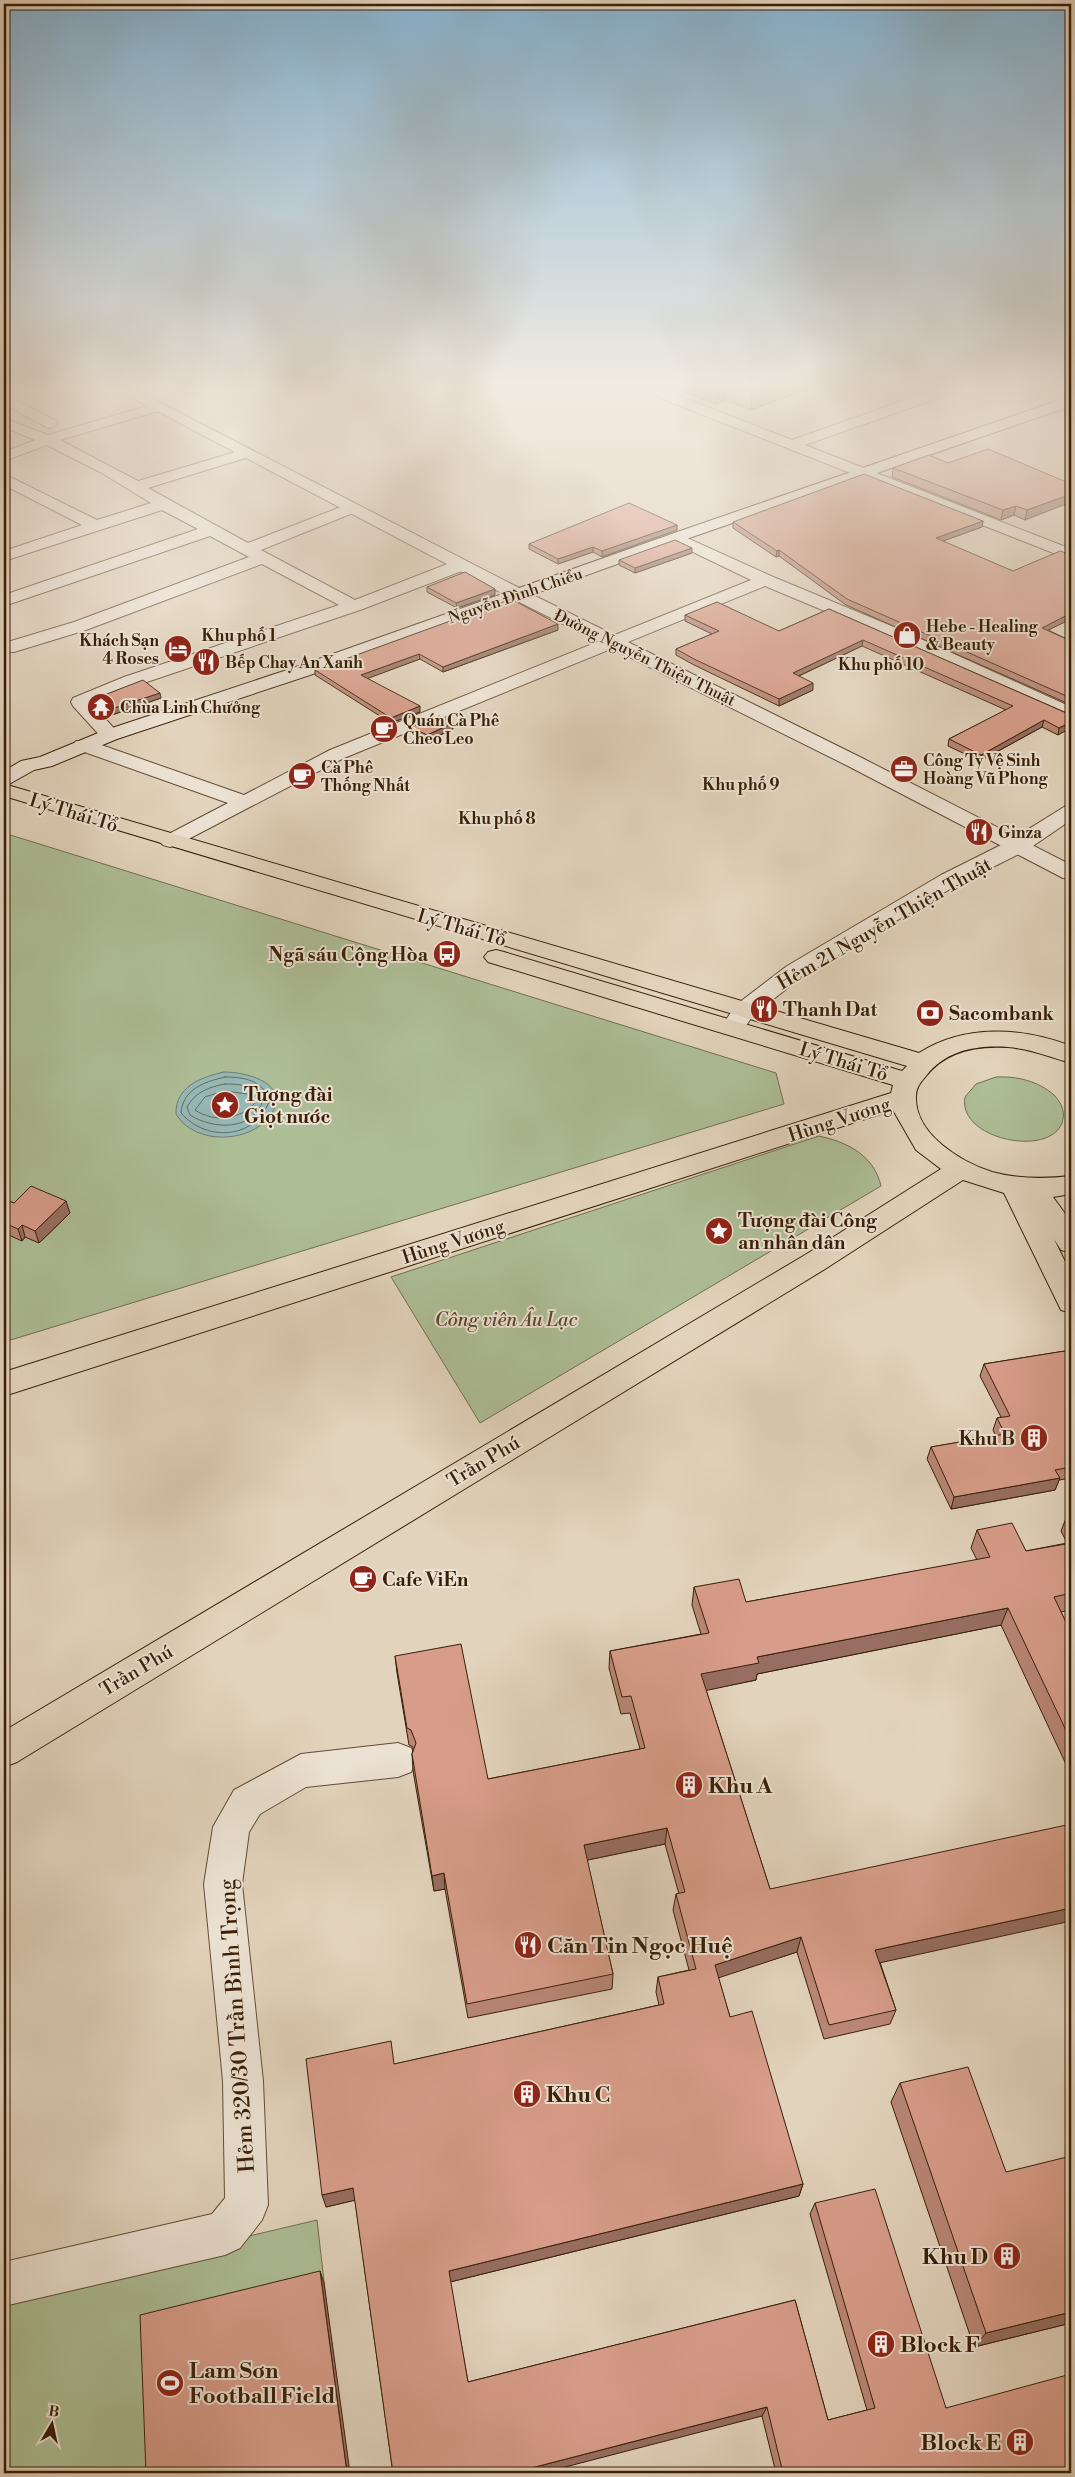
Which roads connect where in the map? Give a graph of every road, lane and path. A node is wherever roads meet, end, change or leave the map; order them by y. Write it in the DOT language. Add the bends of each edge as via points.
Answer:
graph roads {
  1 [pos="43,500"];
  2 [pos="157,500"];
  3 [pos="336,500"];
  4 [pos="786,500"];
  5 [pos="930,500"];
  6 [pos="163,504"];
  7 [pos="352,508"];
  8 [pos="94,526"];
  9 [pos="211,530"];
  10 [pos="676,538"];
  11 [pos="257,553"];
  12 [pos="5,554"];
  13 [pos="1071,555"];
  14 [pos="461,565"];
  15 [pos="765,580"];
  16 [pos="519,595"];
  17 [pos="4,601"];
  18 [pos="354,606"];
  19 [pos="614,642"];
  20 [pos="6,647"];
  21 [pos="1071,714"];
  22 [pos="110,735"];
  23 [pos="83,745"];
  24 [pos="5,793"];
  25 [pos="246,802"];
  26 [pos="1071,811"];
  27 [pos="170,841"];
  28 [pos="1019,846"];
  29 [pos="1071,873"];
  30 [pos="739,1018"];
  31 [pos="1069,1051"];
  32 [pos="911,1081"];
  33 [pos="961,1169"];
  34 [pos="1071,1185"];
  35 [pos="1023,1187"];
  36 [pos="1071,1243"];
  37 [pos="1071,1302"];
  38 [pos="4,1384"];
  39 [pos="4,1750"];
  40 [pos="398,1760"];
  41 [pos="4,2284"];
  1 -- 8 [label="street"];
  2 -- 6 [label="street"];
  3 -- 7 [label="street, Đường Nguyễn Thiện Thuật"];
  4 -- 10 [label="street, Nguyễn Đình Chiểu"];
  5 -- 13 [label="street"];
  6 -- 8 [label="street"];
  6 -- 9 [label="street"];
  7 -- 11 [label="street"];
  7 -- 14 [label="street, Đường Nguyễn Thiện Thuật"];
  8 -- 12 [label="street"];
  9 -- 11 [label="street"];
  9 -- 17 [label="street"];
  10 -- 15 [label="street"];
  10 -- 16 [label="street, Nguyễn Đình Chiểu"];
  11 -- 18 [label="street"];
  11 -- 20 [label="street" via="80,626"];
  14 -- 16 [label="street, Đường Nguyễn Thiện Thuật"];
  14 -- 18 [label="street"];
  15 -- 19 [label="street"];
  15 -- 21 [label="street" via="895,634"];
  16 -- 19 [label="street, Đường Nguyễn Thiện Thuật"];
  16 -- 22 [label="street, Nguyễn Đình Chiểu"];
  18 -- 22 [label="street" via="208,653 80,702"];
  19 -- 25 [label="street" via="337,754"];
  19 -- 28 [label="street, Đường Nguyễn Thiện Thuật"];
  22 -- 23 [label="street, Nguyễn Đình Chiểu"];
  23 -- 24 [label="street, Nguyễn Đình Chiểu" via="45,762 41,770"];
  23 -- 25 [label="street"];
  24 -- 27 [label="main road, Lý Thái Tổ"];
  24 -- 30 [label="main road, Lý Thái Tổ"];
  25 -- 27 [label="street"];
  26 -- 28 [label="street, Hẻm 21 Nguyễn Thiện Thuật"];
  27 -- 30 [label="main road, Lý Thái Tổ"];
  28 -- 29 [label="street, Đường Nguyễn Thiện Thuật"];
  28 -- 30 [label="street, Hẻm 21 Nguyễn Thiện Thuật" via="949,880 795,971"];
  30 -- 32 [label="main road, Lý Thái Tổ"];
  31 -- 32 [label="main road, Hùng Vương" via="1018,1040 981,1040 953,1045 936,1052"];
  32 -- 33 [label="main road" via="908,1118 916,1132 942,1158"];
  32 -- 38 [label="main road, Hùng Vương"];
  33 -- 35 [label="main road" via="995,1182"];
  33 -- 39 [label="main road, Trần Phú" via="815,1262"];
  34 -- 35 [label="main road"];
  35 -- 36 [label="main road"];
  35 -- 37 [label="main road"];
  40 -- 41 [label="street, Hẻm 320/30 Trần Bình Trọng" via="301,1771 247,1802 231,1827 223,1884 243,2081 247,2205 225,2233"];
}
